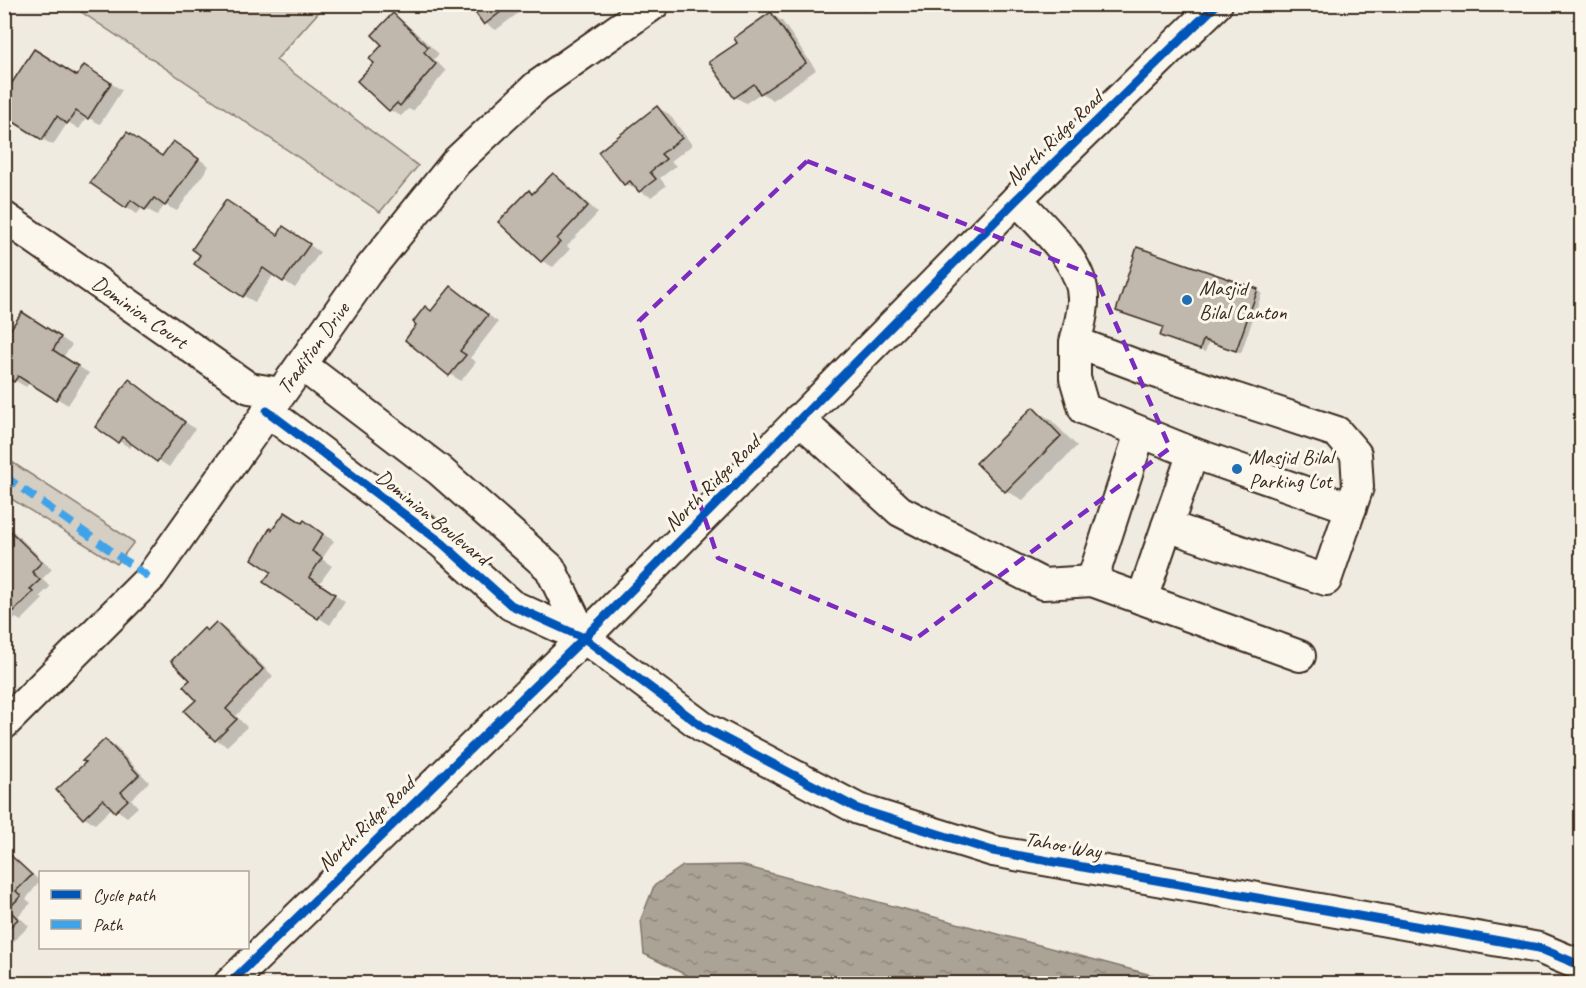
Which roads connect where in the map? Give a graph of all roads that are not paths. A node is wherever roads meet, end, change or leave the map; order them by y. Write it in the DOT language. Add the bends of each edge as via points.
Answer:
graph roads {
  1 [pos="654,4"];
  2 [pos="1217,4"];
  3 [pos="1017,200"];
  4 [pos="4,217"];
  5 [pos="1075,342"];
  6 [pos="303,366"];
  7 [pos="274,402"];
  8 [pos="800,420"];
  9 [pos="1140,433"];
  10 [pos="1193,453"];
  11 [pos="1351,508"];
  12 [pos="1167,526"];
  13 [pos="1092,581"];
  14 [pos="1142,599"];
  15 [pos="584,638"];
  16 [pos="1300,656"];
  17 [pos="4,724"];
  18 [pos="1581,966"];
  19 [pos="229,984"];
  1 -- 6 [label="street, Tradition Drive" via="537,86 456,162 373,264"];
  2 -- 3 [label="street, North Ridge Road"];
  3 -- 5 [label="street" via="1070,260 1080,282 1083,298"];
  3 -- 8 [label="street, North Ridge Road"];
  4 -- 7 [label="street, Dominion Court"];
  5 -- 9 [label="street" via="1069,380 1084,409"];
  5 -- 11 [label="street" via="1337,432 1356,454 1358,487"];
  6 -- 7 [label="street, Tradition Drive"];
  6 -- 15 [label="street, Dominion Boulevard" via="439,470 550,568"];
  7 -- 15 [label="street, Dominion Boulevard" via="511,605"];
  7 -- 17 [label="street, Tradition Drive" via="150,578"];
  8 -- 13 [label="street" via="900,511 1042,584"];
  8 -- 15 [label="street, North Ridge Road"];
  9 -- 10 [label="street"];
  9 -- 13 [label="street"];
  10 -- 11 [label="street"];
  10 -- 12 [label="street"];
  11 -- 12 [label="street" via="1326,580"];
  12 -- 14 [label="street"];
  13 -- 14 [label="street"];
  14 -- 16 [label="street"];
  15 -- 18 [label="street, Tahoe Way" via="703,727 858,809 993,851 1539,948"];
  15 -- 19 [label="street, North Ridge Road"];
}
